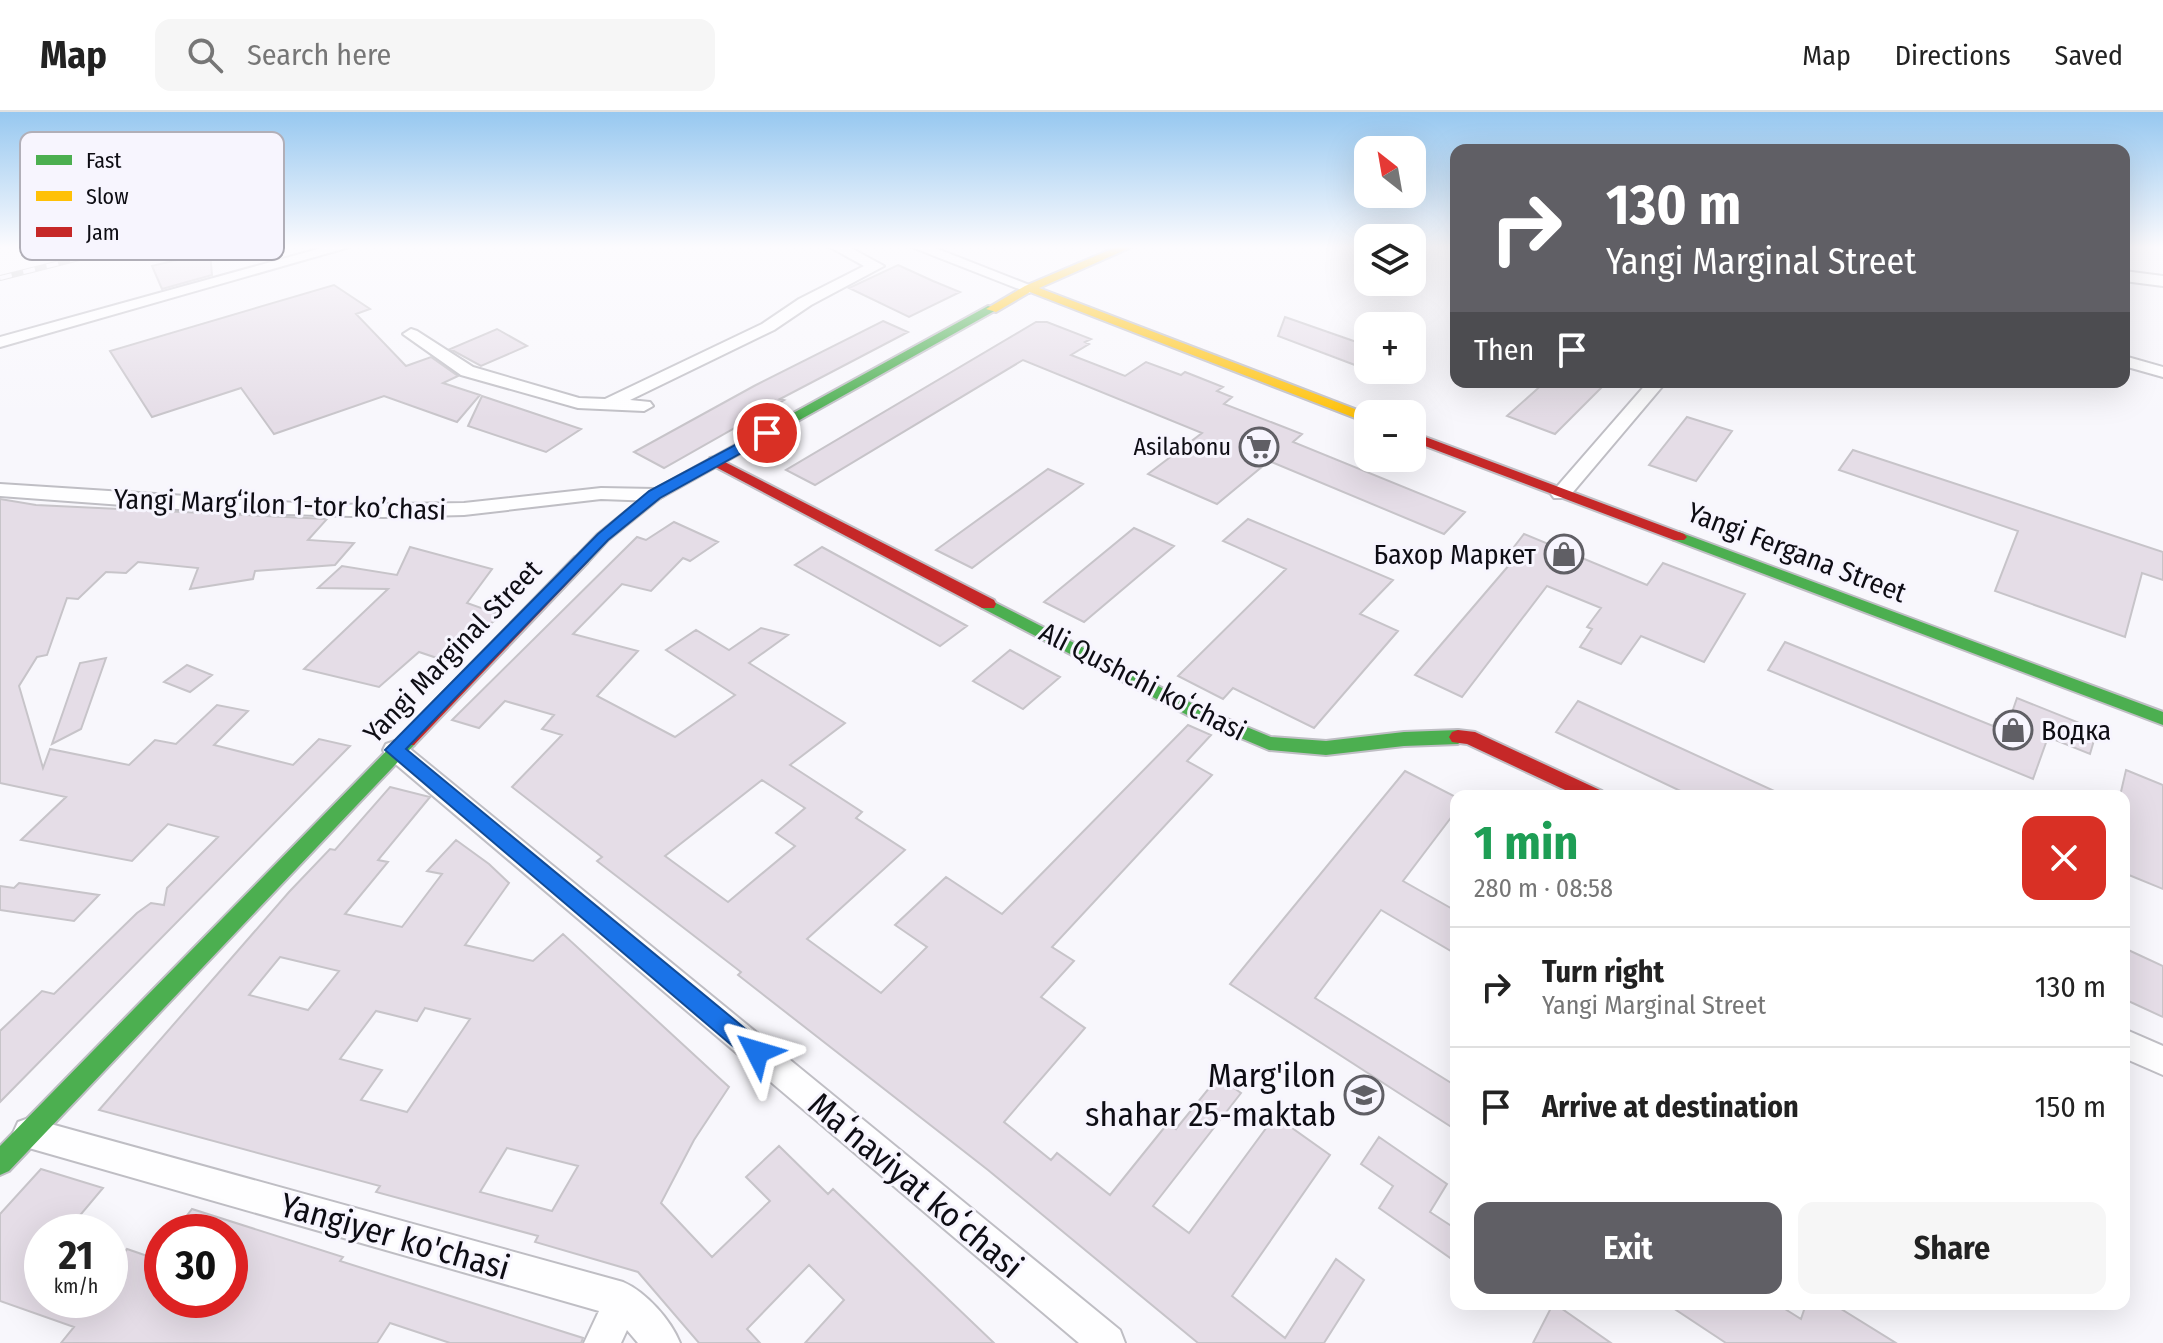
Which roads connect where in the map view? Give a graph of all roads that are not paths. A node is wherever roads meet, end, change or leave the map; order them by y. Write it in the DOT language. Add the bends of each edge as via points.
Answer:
graph roads {
  1 [pos="139,303"];
  2 [pos="803,303"];
  3 [pos="1001,303"];
  4 [pos="1069,303"];
  5 [pos="411,334"];
  6 [pos="0,342"];
  7 [pos="2130,363"];
  8 [pos="2163,372"];
  9 [pos="1652,388"];
  10 [pos="608,404"];
  11 [pos="644,406"];
  12 [pos="1354,414"];
  13 [pos="1426,441"];
  14 [pos="715,461"];
  15 [pos="0,490"];
  16 [pos="1561,494"];
  17 [pos="655,495"];
  18 [pos="2163,719"];
  19 [pos="395,750"];
  20 [pos="1582,790"];
  21 [pos="2130,1046"];
  22 [pos="2163,1061"];
  23 [pos="29,1133"];
  24 [pos="0,1163"];
  25 [pos="623,1300"];
  26 [pos="602,1343"];
  27 [pos="662,1343"];
  28 [pos="1107,1343"];
  1 -- 6 [label="street"];
  2 -- 10 [label="street" via="768,327"];
  3 -- 14 [label="main road, Yangi Marginal Street"];
  4 -- 12 [label="main road"];
  5 -- 10 [label="street" via="467,371 578,403"];
  7 -- 8 [label="street"];
  9 -- 16 [label="street"];
  10 -- 11 [label="street"];
  13 -- 16 [label="main road, Yangi Fergana Street"];
  14 -- 17 [label="main road, Yangi Marginal Street"];
  14 -- 20 [label="main road, Ali Qushchi koʻchasi" via="1197,713 1269,743 1326,748 1469,737"];
  15 -- 17 [label="street, Yangi Margʻilon 1-tor koʼchasi" via="356,513 481,510 620,490"];
  16 -- 18 [label="main road, Yangi Fergana Street"];
  17 -- 19 [label="main road, Yangi Marginal Street" via="603,537"];
  19 -- 23 [label="main road, Yangi Marginal Street"];
  19 -- 28 [label="street, Maʻnaviyat koʻchasi"];
  21 -- 22 [label="street"];
  23 -- 24 [label="main road, Yangi Marginal Street"];
  23 -- 25 [label="street, Yangiyer ko'chasi"];
  25 -- 26 [label="street"];
  25 -- 27 [label="street"];
}
